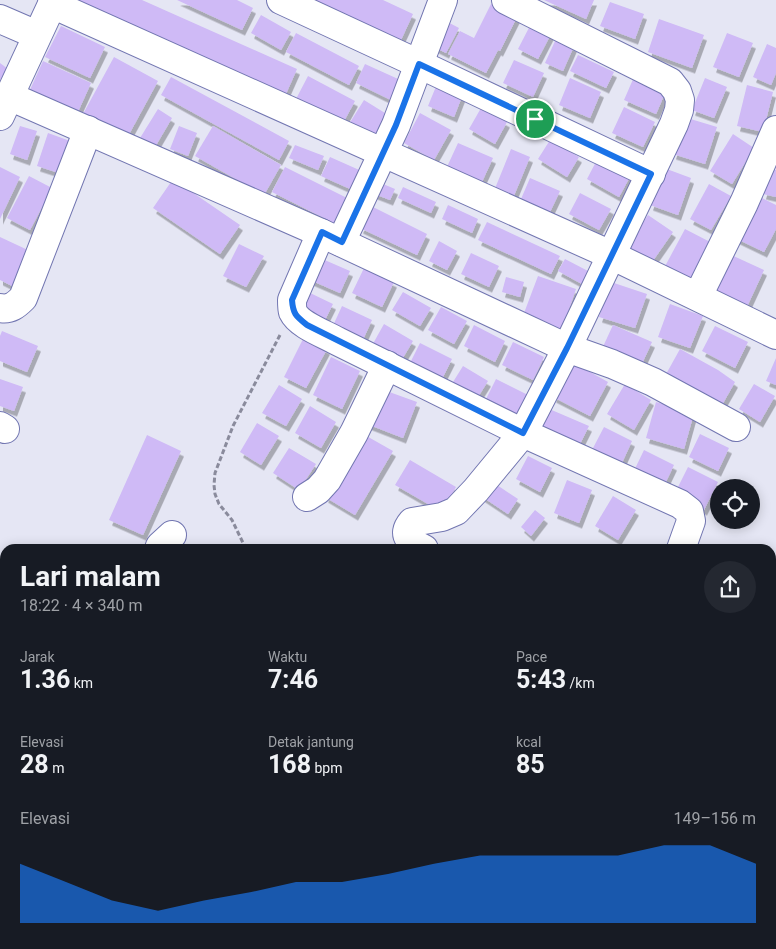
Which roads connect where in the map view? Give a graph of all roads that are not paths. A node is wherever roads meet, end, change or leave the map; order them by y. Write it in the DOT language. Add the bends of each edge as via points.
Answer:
graph roads {
  1 [pos="281,0"];
  2 [pos="443,0"];
  3 [pos="506,0"];
  4 [pos="53,2"];
  5 [pos="0,19"];
  6 [pos="37,35"];
  7 [pos="419,64"];
  8 [pos="4,106"];
  9 [pos="88,130"];
  10 [pos="776,130"];
  11 [pos="382,153"];
  12 [pos="651,174"];
  13 [pos="332,237"];
  14 [pos="611,255"];
  15 [pos="698,296"];
  16 [pos="0,308"];
  17 [pos="776,335"];
  18 [pos="567,348"];
  19 [pos="387,365"];
  20 [pos="736,426"];
  21 [pos="523,433"];
  22 [pos="307,497"];
  23 [pos="414,544"];
  24 [pos="683,544"];
  1 -- 7 [label="street"];
  2 -- 7 [label="street"];
  3 -- 12 [label="street" via="670,82 680,100 679,110"];
  4 -- 6 [label="street"];
  4 -- 11 [label="street"];
  5 -- 6 [label="street"];
  6 -- 8 [label="street"];
  7 -- 11 [label="street"];
  7 -- 12 [label="street"];
  8 -- 9 [label="street"];
  9 -- 13 [label="street"];
  9 -- 16 [label="street" via="23,298 16,306"];
  10 -- 15 [label="street"];
  11 -- 13 [label="street"];
  11 -- 14 [label="street"];
  12 -- 14 [label="street"];
  13 -- 18 [label="street"];
  13 -- 19 [label="street" via="292,300 292,311 307,325"];
  14 -- 15 [label="street"];
  14 -- 18 [label="street"];
  15 -- 17 [label="street"];
  18 -- 20 [label="street" via="653,382"];
  18 -- 21 [label="street"];
  19 -- 21 [label="street"];
  19 -- 22 [label="street" via="327,480"];
  21 -- 23 [label="street" via="456,511 412,522 407,534"];
  21 -- 24 [label="street" via="680,504 689,511 691,521"];
}
